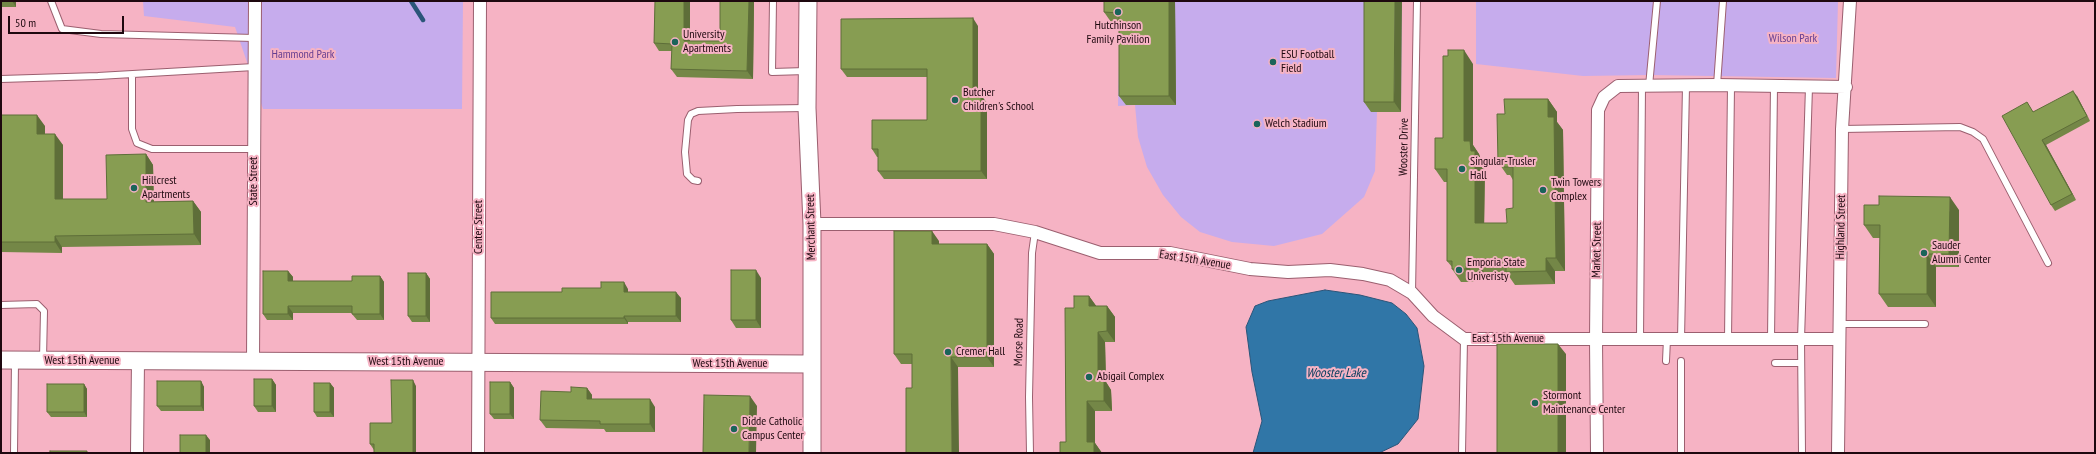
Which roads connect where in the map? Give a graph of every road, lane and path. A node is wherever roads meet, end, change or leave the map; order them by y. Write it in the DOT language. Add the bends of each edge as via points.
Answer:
graph roads {
  1 [pos="51,1"];
  2 [pos="255,1"];
  3 [pos="480,1"];
  4 [pos="773,1"];
  5 [pos="808,1"];
  6 [pos="1417,1"];
  7 [pos="1657,1"];
  8 [pos="1723,1"];
  9 [pos="1850,1"];
  10 [pos="254,38"];
  11 [pos="254,67"];
  12 [pos="807,71"];
  13 [pos="132,75"];
  14 [pos="1,79"];
  15 [pos="1717,85"];
  16 [pos="1645,86"];
  17 [pos="1686,86"];
  18 [pos="1731,86"];
  19 [pos="1774,86"];
  20 [pos="1809,87"];
  21 [pos="1846,87"];
  22 [pos="807,108"];
  23 [pos="1842,129"];
  24 [pos="254,149"];
  25 [pos="698,180"];
  26 [pos="812,224"];
  27 [pos="1035,232"];
  28 [pos="2048,263"];
  29 [pos="1412,293"];
  30 [pos="1,305"];
  31 [pos="1840,324"];
  32 [pos="1925,324"];
  33 [pos="1464,339"];
  34 [pos="1640,339"];
  35 [pos="1667,339"];
  36 [pos="1681,339"];
  37 [pos="1728,339"];
  38 [pos="1771,339"];
  39 [pos="1801,339"];
  40 [pos="1839,339"];
  41 [pos="1596,340"];
  42 [pos="8,360"];
  43 [pos="43,360"];
  44 [pos="138,361"];
  45 [pos="253,361"];
  46 [pos="1666,361"];
  47 [pos="1681,361"];
  48 [pos="478,363"];
  49 [pos="1775,363"];
  50 [pos="1801,363"];
  51 [pos="811,364"];
  52 [pos="14,453"];
  53 [pos="137,453"];
  54 [pos="478,453"];
  55 [pos="812,453"];
  56 [pos="1030,453"];
  57 [pos="1462,453"];
  58 [pos="1597,453"];
  59 [pos="1681,453"];
  60 [pos="1802,453"];
  61 [pos="1838,453"];
  1 -- 10 [label="lane" via="62,28 101,34"];
  2 -- 10 [label="street, State Street"];
  3 -- 48 [label="street, Center Street"];
  4 -- 12 [label="lane" via="772,72"];
  5 -- 12 [label="street, Merchant Street"];
  6 -- 29 [label="lane, Wooster Drive"];
  7 -- 16 [label="lane"];
  8 -- 15 [label="lane"];
  9 -- 21 [label="street, Highland Street"];
  10 -- 11 [label="street, State Street"];
  11 -- 13 [label="lane"];
  11 -- 24 [label="street, State Street"];
  12 -- 22 [label="street, Merchant Street"];
  13 -- 14 [label="lane"];
  13 -- 24 [label="lane" via="132,129 137,143 152,149"];
  15 -- 17 [label="street, Market Street"];
  15 -- 18 [label="street, Market Street"];
  16 -- 17 [label="street, Market Street"];
  16 -- 34 [label="lane"];
  16 -- 41 [label="street, Market Street" via="1618,86 1604,97 1598,110"];
  17 -- 36 [label="lane"];
  18 -- 19 [label="street, Market Street"];
  18 -- 37 [label="lane"];
  19 -- 20 [label="street, Market Street"];
  19 -- 38 [label="lane"];
  20 -- 21 [label="street, Market Street"];
  20 -- 39 [label="lane"];
  21 -- 23 [label="street, Highland Street"];
  22 -- 25 [label="lane" via="744,109 691,114 688,120 685,152 687,174 693,180"];
  22 -- 26 [label="street, Merchant Street"];
  23 -- 28 [label="lane" via="1960,128 1973,132 1982,139"];
  23 -- 31 [label="street, Highland Street"];
  24 -- 45 [label="street, State Street"];
  26 -- 27 [label="street, East 15th Avenue" via="994,224"];
  26 -- 51 [label="street, Merchant Street"];
  27 -- 29 [label="street, East 15th Avenue" via="1100,253 1170,254 1250,269 1288,272 1330,270 1363,274 1390,280"];
  27 -- 56 [label="lane, Morse Road" via="1032,253"];
  29 -- 33 [label="street, East 15th Avenue" via="1433,316"];
  30 -- 43 [label="lane" via="37,304 44,311"];
  31 -- 32 [label="lane"];
  31 -- 40 [label="street, Highland Street"];
  33 -- 41 [label="street, East 15th Avenue"];
  33 -- 57 [label="lane"];
  34 -- 35 [label="street, East 15th Avenue"];
  34 -- 41 [label="street, East 15th Avenue"];
  35 -- 36 [label="street, East 15th Avenue"];
  35 -- 46 [label="lane"];
  36 -- 37 [label="street, East 15th Avenue"];
  37 -- 38 [label="street, East 15th Avenue"];
  38 -- 39 [label="street, East 15th Avenue"];
  39 -- 40 [label="street, East 15th Avenue"];
  39 -- 50 [label="lane"];
  40 -- 61 [label="street, Highland Street"];
  41 -- 58 [label="street, Market Street"];
  42 -- 43 [label="street, West 15th Avenue"];
  42 -- 52 [label="lane"];
  43 -- 44 [label="street, West 15th Avenue"];
  44 -- 45 [label="street, West 15th Avenue"];
  44 -- 53 [label="street"];
  45 -- 48 [label="street, West 15th Avenue"];
  47 -- 59 [label="lane"];
  48 -- 51 [label="street, West 15th Avenue"];
  48 -- 54 [label="street, Center Street"];
  49 -- 50 [label="lane"];
  50 -- 60 [label="lane"];
  51 -- 55 [label="street, Merchant Street"];
}
